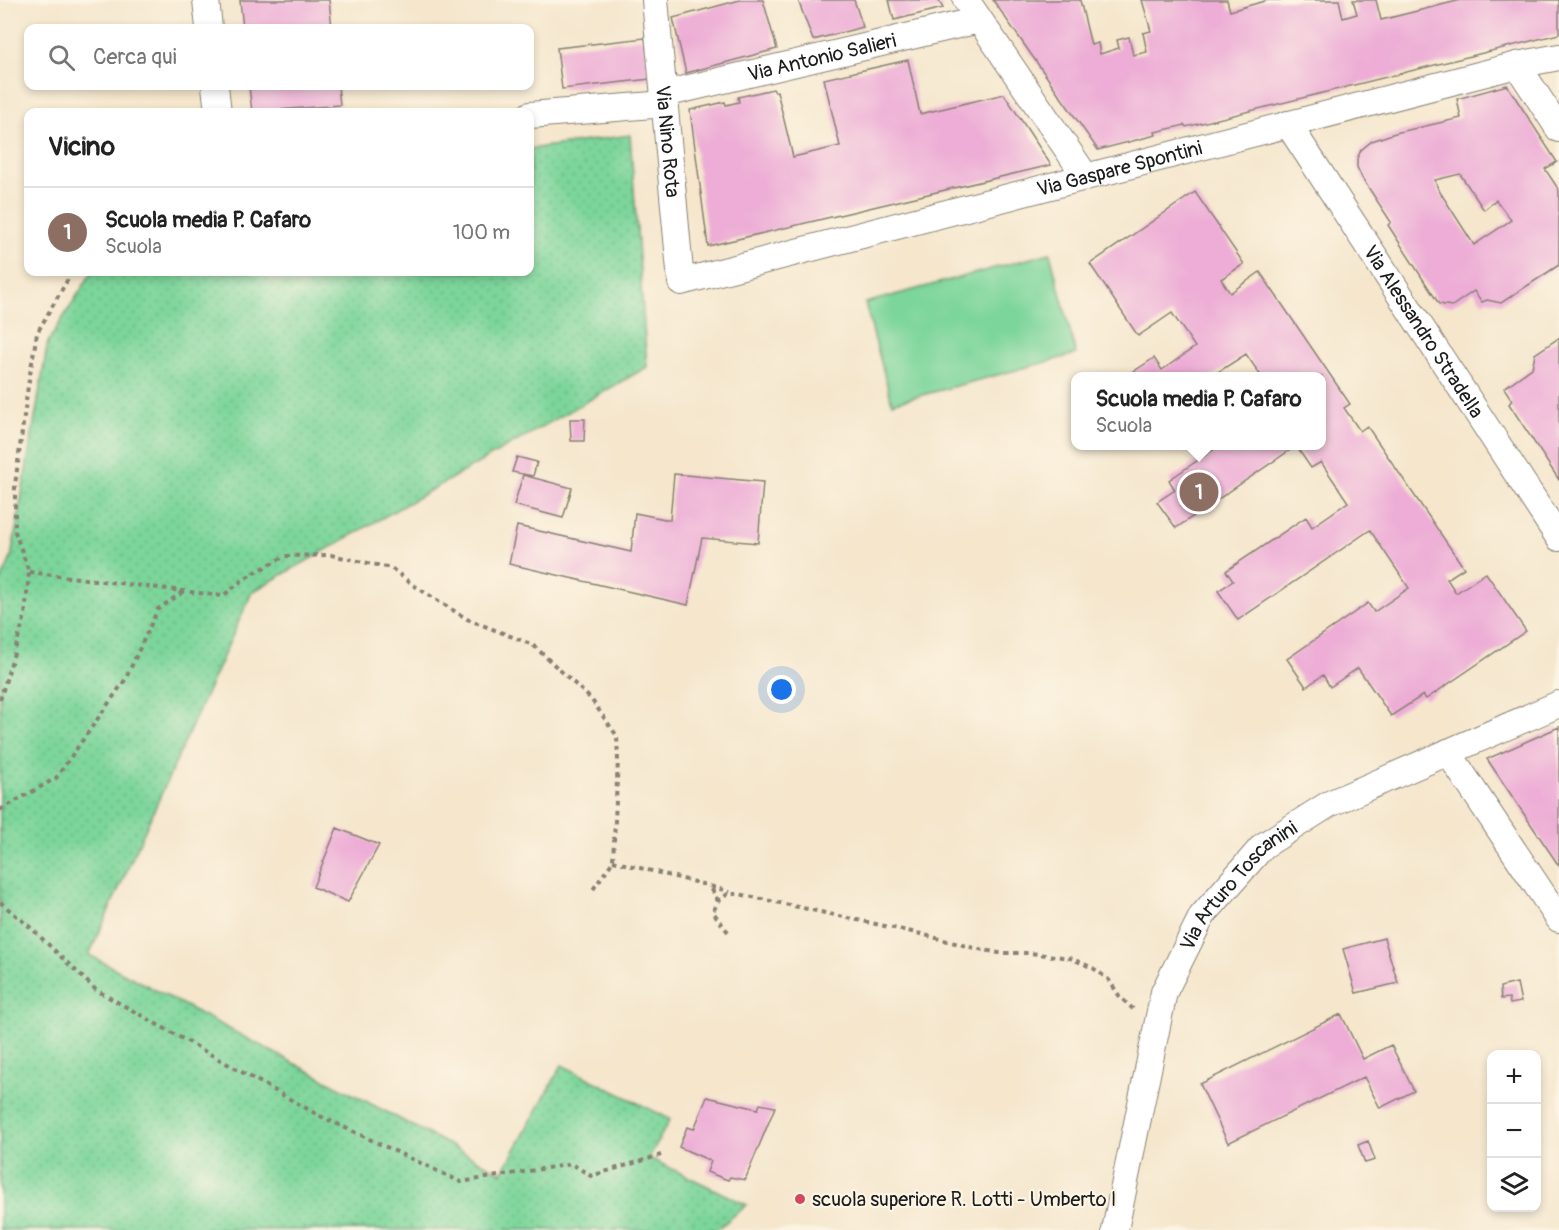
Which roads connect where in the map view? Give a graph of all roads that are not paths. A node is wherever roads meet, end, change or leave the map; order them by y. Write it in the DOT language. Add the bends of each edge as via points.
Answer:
graph roads {
  1 [pos="206,0"];
  2 [pos="656,0"];
  3 [pos="972,10"];
  4 [pos="209,24"];
  5 [pos="1559,57"];
  6 [pos="1517,65"];
  7 [pos="215,90"];
  8 [pos="664,99"];
  9 [pos="218,108"];
  10 [pos="534,115"];
  11 [pos="1288,124"];
  12 [pos="1559,129"];
  13 [pos="1086,177"];
  14 [pos="681,282"];
  15 [pos="1559,538"];
  16 [pos="1559,704"];
  17 [pos="1448,752"];
  18 [pos="1559,919"];
  19 [pos="1115,1230"];
  1 -- 4 [label="street"];
  2 -- 8 [label="street, Via Nino Rota"];
  3 -- 8 [label="street, Via Antonio Salieri"];
  3 -- 13 [label="street"];
  5 -- 6 [label="street, Via Gaspare Spontini"];
  6 -- 11 [label="street, Via Gaspare Spontini"];
  6 -- 12 [label="street"];
  7 -- 9 [label="street"];
  8 -- 10 [label="street, Via Antonio Salieri"];
  8 -- 14 [label="street, Via Nino Rota"];
  11 -- 13 [label="street, Via Gaspare Spontini"];
  11 -- 15 [label="street, Via Alessandro Stradella"];
  13 -- 14 [label="street, Via Gaspare Spontini"];
  16 -- 17 [label="street, Via Arturo Toscanini"];
  17 -- 18 [label="street"];
  17 -- 19 [label="street, Via Arturo Toscanini" via="1329,804 1263,846 1202,916 1164,992"];
}
